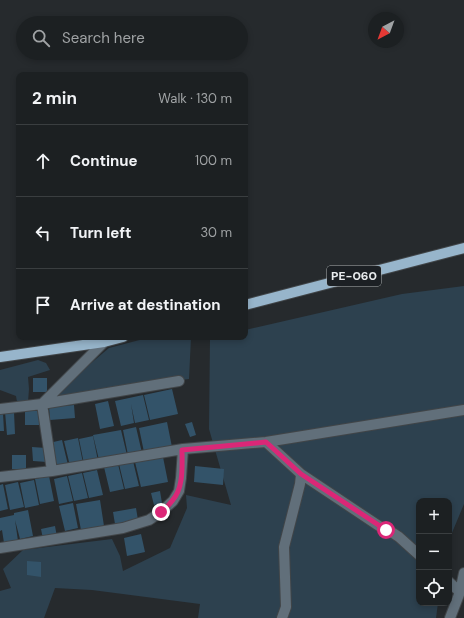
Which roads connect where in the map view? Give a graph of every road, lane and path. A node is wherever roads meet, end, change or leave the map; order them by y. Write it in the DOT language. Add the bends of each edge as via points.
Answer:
graph roads {
  1 [pos="464,248"];
  2 [pos="248,304"];
  3 [pos="112,340"];
  4 [pos="104,342"];
  5 [pos="0,357"];
  6 [pos="180,381"];
  7 [pos="42,404"];
  8 [pos="0,409"];
  9 [pos="464,410"];
  10 [pos="266,442"];
  11 [pos="182,450"];
  12 [pos="52,471"];
  13 [pos="301,474"];
  14 [pos="0,477"];
  15 [pos="0,548"];
  16 [pos="416,552"];
  17 [pos="464,572"];
  18 [pos="452,585"];
  19 [pos="460,592"];
  20 [pos="282,618"];
  21 [pos="450,618"];
  1 -- 2 [label="main road, PE-060"];
  3 -- 4 [label="main road"];
  4 -- 5 [label="main road"];
  4 -- 7 [label="street"];
  6 -- 7 [label="street"];
  7 -- 8 [label="street"];
  7 -- 12 [label="street"];
  9 -- 10 [label="street"];
  10 -- 11 [label="street"];
  10 -- 13 [label="street"];
  11 -- 12 [label="street"];
  11 -- 15 [label="street" via="179,491 161,512 149,520 123,528"];
  12 -- 14 [label="street"];
  13 -- 16 [label="street" via="393,533"];
  13 -- 20 [label="street" via="284,547 286,607"];
  17 -- 19 [label="street"];
  18 -- 19 [label="street"];
  19 -- 21 [label="street"];
}
